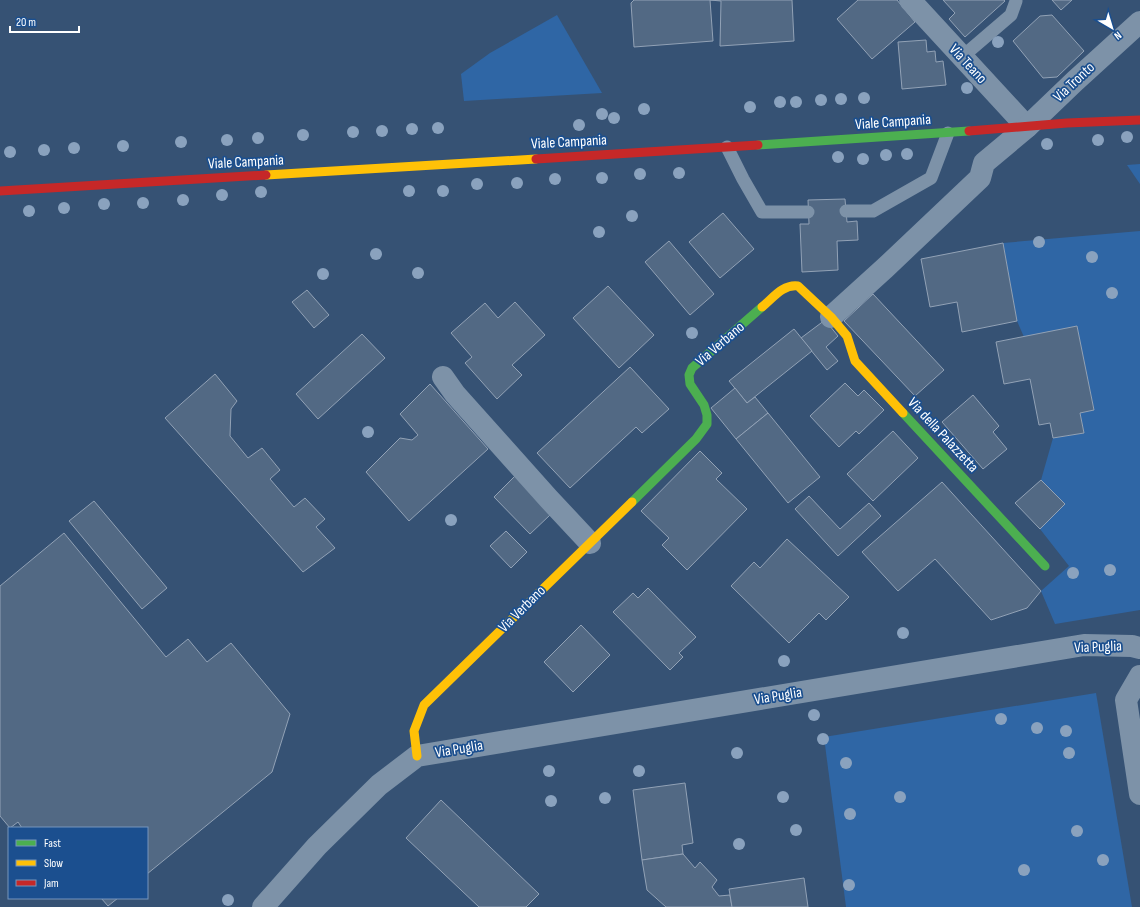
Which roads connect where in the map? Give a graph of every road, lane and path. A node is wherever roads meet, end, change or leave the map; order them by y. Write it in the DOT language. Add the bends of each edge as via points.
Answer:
graph roads {
  1 [pos="910,0"];
  2 [pos="1016,1"];
  3 [pos="1140,22"];
  4 [pos="962,57"];
  5 [pos="1140,120"];
  6 [pos="1027,127"];
  7 [pos="948,133"];
  8 [pos="727,147"];
  9 [pos="0,191"];
  10 [pos="846,211"];
  11 [pos="808,212"];
  12 [pos="831,317"];
  13 [pos="443,377"];
  14 [pos="590,543"];
  15 [pos="1045,566"];
  16 [pos="1140,648"];
  17 [pos="480,651"];
  18 [pos="1140,676"];
  19 [pos="417,756"];
  20 [pos="1140,794"];
  21 [pos="263,907"];
  1 -- 4 [label="street, Via Teano"];
  2 -- 4 [label="lane" via="1011,15"];
  3 -- 6 [label="street, Via Tronto"];
  4 -- 6 [label="street, Via Teano"];
  5 -- 6 [label="street, Viale Campania"];
  6 -- 7 [label="street, Viale Campania"];
  6 -- 12 [label="street" via="984,163 980,178"];
  7 -- 8 [label="street, Viale Campania"];
  7 -- 10 [label="lane" via="931,178 873,211"];
  8 -- 9 [label="street, Viale Campania"];
  8 -- 11 [label="lane" via="762,212"];
  12 -- 14 [label="street, Via Verbano" via="798,286 792,285 784,288 692,368 689,375 690,384 704,405 707,424 696,439"];
  12 -- 15 [label="street, Via della Palazzetta" via="847,336 855,361"];
  13 -- 14 [label="street" via="455,394"];
  14 -- 17 [label="street, Via Verbano"];
  16 -- 19 [label="street, Via Puglia" via="1084,645"];
  17 -- 19 [label="street, Via Puglia" via="424,705 414,731"];
  18 -- 20 [label="street" via="1126,700"];
  19 -- 21 [label="street, Via Puglia" via="379,785 317,846"];
}
